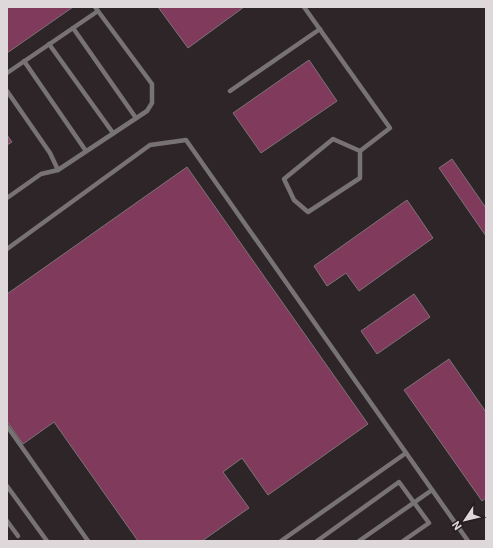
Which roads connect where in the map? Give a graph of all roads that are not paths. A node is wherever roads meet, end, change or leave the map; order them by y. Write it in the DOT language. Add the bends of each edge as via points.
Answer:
graph roads {
  1 [pos="304,7"];
  2 [pos="96,9"];
  3 [pos="73,28"];
  4 [pos="320,29"];
  5 [pos="49,44"];
  6 [pos="24,61"];
  7 [pos="7,72"];
  8 [pos="230,90"];
  9 [pos="7,91"];
  10 [pos="136,118"];
  11 [pos="113,134"];
  12 [pos="86,151"];
  13 [pos="360,151"];
  14 [pos="58,170"];
  15 [pos="7,198"];
  16 [pos="7,249"];
  17 [pos="7,426"];
  18 [pos="406,453"];
  19 [pos="7,486"];
  20 [pos="432,490"];
  21 [pos="414,502"];
  22 [pos="7,521"];
  23 [pos="18,536"];
  24 [pos="47,541"];
  25 [pos="88,541"];
  26 [pos="281,541"];
  27 [pos="317,541"];
  28 [pos="359,541"];
  29 [pos="403,541"];
  30 [pos="468,541"];
  1 -- 4 [label="lane"];
  2 -- 3 [label="lane"];
  2 -- 10 [label="lane" via="152,84 152,104"];
  3 -- 5 [label="lane"];
  3 -- 10 [label="lane"];
  4 -- 8 [label="lane"];
  4 -- 13 [label="lane" via="390,128"];
  5 -- 6 [label="lane"];
  5 -- 11 [label="lane"];
  6 -- 7 [label="lane"];
  6 -- 12 [label="lane"];
  9 -- 14 [label="lane" via="50,153"];
  10 -- 11 [label="lane"];
  11 -- 12 [label="lane"];
  12 -- 14 [label="lane"];
  13 -- 13 [label="lane" via="333,139 284,179 294,200 308,212 360,178"];
  14 -- 15 [label="lane" via="41,174"];
  16 -- 18 [label="lane" via="150,145 186,140"];
  17 -- 25 [label="lane"];
  18 -- 20 [label="lane"];
  18 -- 26 [label="lane"];
  19 -- 24 [label="lane"];
  20 -- 21 [label="lane"];
  20 -- 30 [label="lane"];
  21 -- 27 [label="lane" via="400,482"];
  21 -- 28 [label="lane"];
  21 -- 29 [label="lane" via="429,523"];
  22 -- 23 [label="lane"];
}
